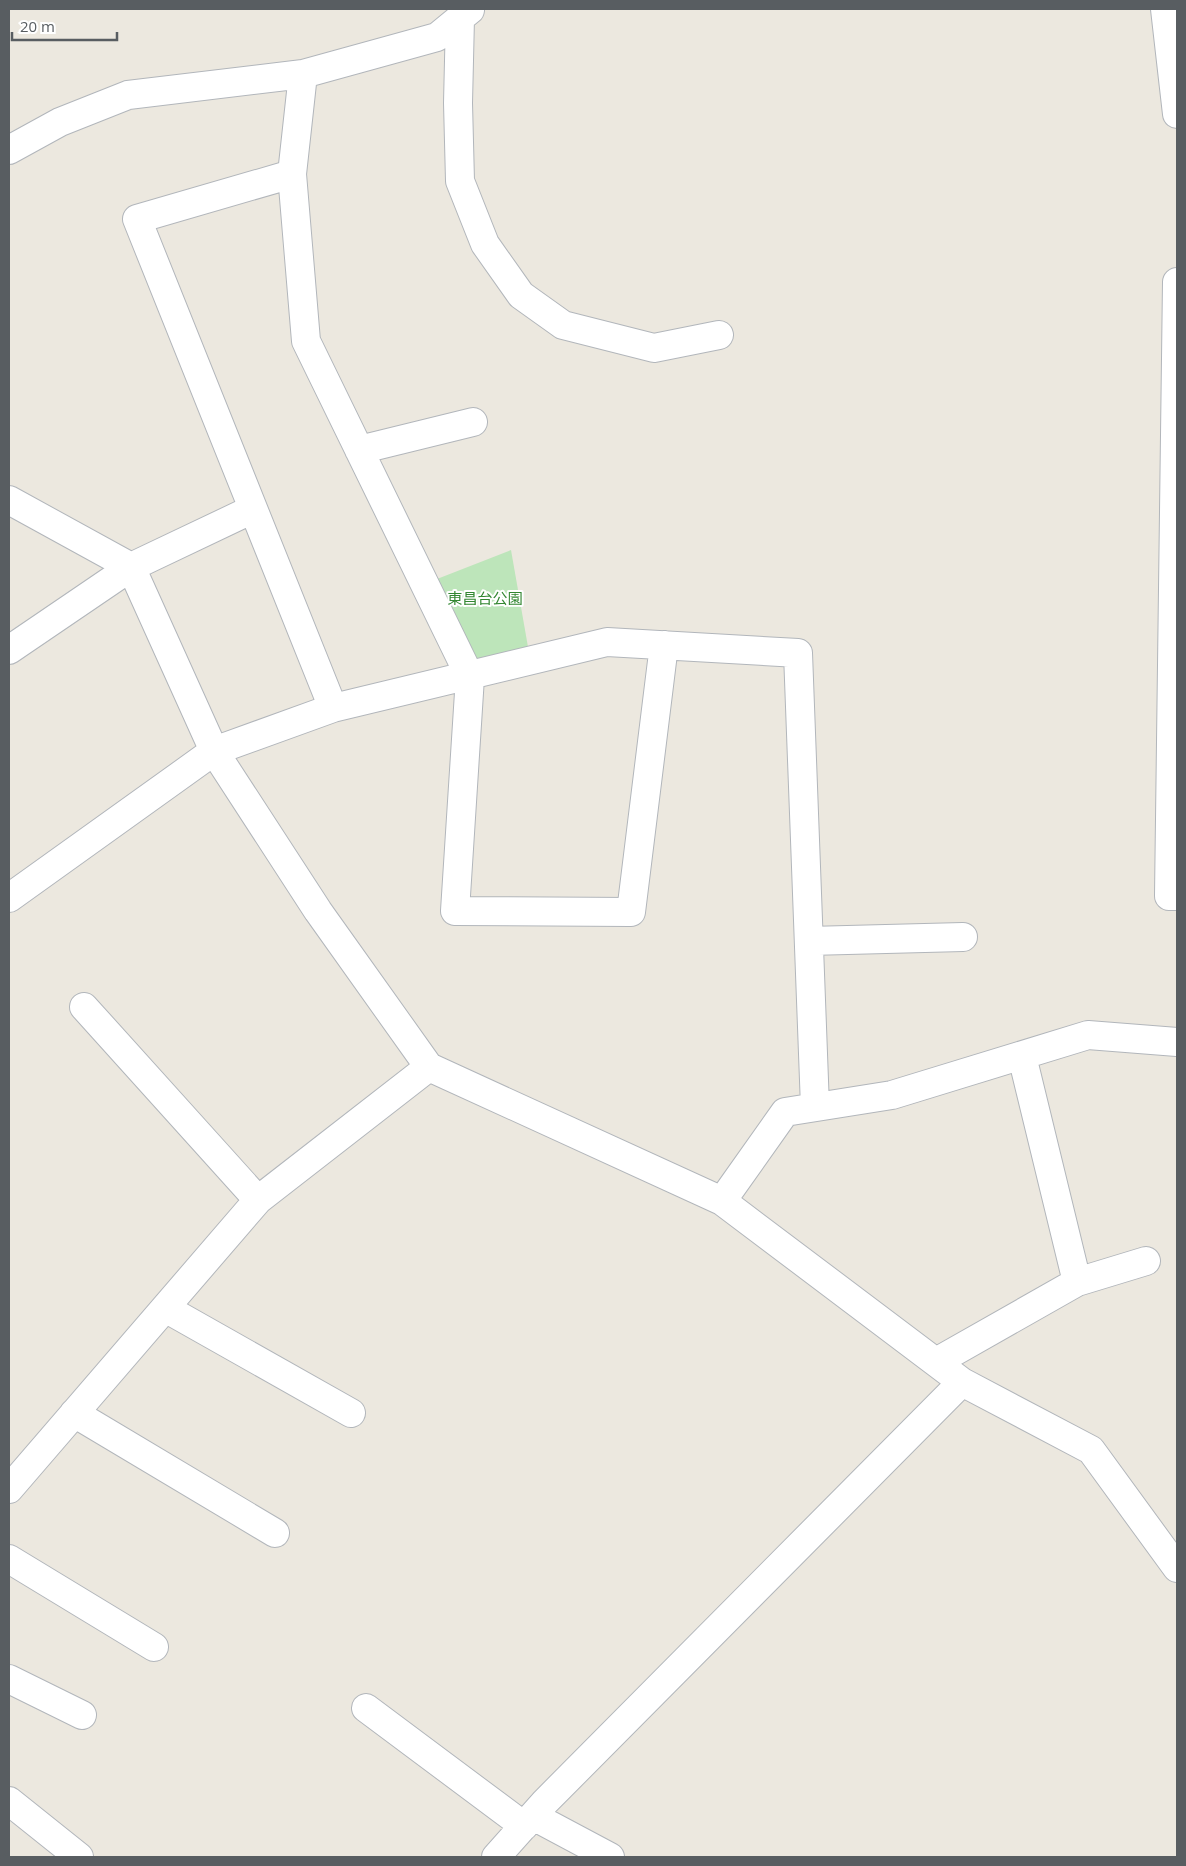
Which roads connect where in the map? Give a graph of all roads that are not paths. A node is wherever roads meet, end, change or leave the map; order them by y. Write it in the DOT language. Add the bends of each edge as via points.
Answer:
graph roads {
  1 [pos="1165,9"];
  2 [pos="466,13"];
  3 [pos="303,74"];
  4 [pos="1177,114"];
  5 [pos="9,150"];
  6 [pos="292,174"];
  7 [pos="1177,282"];
  8 [pos="719,335"];
  9 [pos="473,422"];
  10 [pos="359,450"];
  11 [pos="9,500"];
  12 [pos="252,509"];
  13 [pos="131,567"];
  14 [pos="664,645"];
  15 [pos="9,650"];
  16 [pos="470,677"];
  17 [pos="333,708"];
  18 [pos="214,751"];
  19 [pos="1177,896"];
  20 [pos="9,898"];
  21 [pos="963,937"];
  22 [pos="809,941"];
  23 [pos="84,1007"];
  24 [pos="1177,1042"];
  25 [pos="1022,1056"];
  26 [pos="429,1067"];
  27 [pos="815,1107"];
  28 [pos="258,1200"];
  29 [pos="722,1201"];
  30 [pos="1146,1262"];
  31 [pos="1077,1282"];
  32 [pos="165,1308"];
  33 [pos="936,1362"];
  34 [pos="962,1382"];
  35 [pos="74,1413"];
  36 [pos="351,1414"];
  37 [pos="9,1489"];
  38 [pos="275,1533"];
  39 [pos="9,1559"];
  40 [pos="1177,1568"];
  41 [pos="154,1647"];
  42 [pos="9,1680"];
  43 [pos="366,1708"];
  44 [pos="82,1715"];
  45 [pos="9,1801"];
  46 [pos="528,1821"];
  47 [pos="79,1857"];
  48 [pos="496,1857"];
  49 [pos="610,1857"];
  1 -- 4 [label="street"];
  2 -- 3 [label="street" via="437,37"];
  2 -- 8 [label="street" via="458,103 460,181 485,244 521,295 563,325 654,348"];
  3 -- 5 [label="street" via="128,95 60,122"];
  3 -- 6 [label="street"];
  6 -- 10 [label="street" via="306,341"];
  6 -- 12 [label="street" via="137,219"];
  7 -- 19 [label="street" via="1169,896"];
  9 -- 10 [label="street"];
  10 -- 16 [label="street"];
  11 -- 13 [label="street"];
  12 -- 13 [label="street"];
  12 -- 17 [label="street"];
  13 -- 15 [label="street"];
  13 -- 18 [label="street"];
  14 -- 16 [label="street" via="607,642"];
  14 -- 16 [label="street" via="631,912 455,911"];
  14 -- 22 [label="street" via="798,653"];
  16 -- 17 [label="street"];
  17 -- 18 [label="street"];
  18 -- 20 [label="street"];
  18 -- 26 [label="street" via="318,911"];
  21 -- 22 [label="street"];
  22 -- 27 [label="street"];
  23 -- 28 [label="street"];
  24 -- 25 [label="street" via="1088,1035"];
  25 -- 27 [label="street" via="892,1095"];
  25 -- 31 [label="street"];
  26 -- 28 [label="street"];
  26 -- 29 [label="street"];
  27 -- 29 [label="street" via="785,1112"];
  28 -- 32 [label="street"];
  29 -- 33 [label="street"];
  30 -- 31 [label="street"];
  31 -- 33 [label="street"];
  32 -- 35 [label="street"];
  32 -- 36 [label="street"];
  33 -- 34 [label="street"];
  34 -- 40 [label="street" via="1092,1450"];
  34 -- 46 [label="street"];
  35 -- 37 [label="street"];
  35 -- 38 [label="street"];
  39 -- 41 [label="street"];
  42 -- 44 [label="street"];
  43 -- 46 [label="street"];
  45 -- 47 [label="street"];
  46 -- 48 [label="street"];
  46 -- 49 [label="street"];
}
